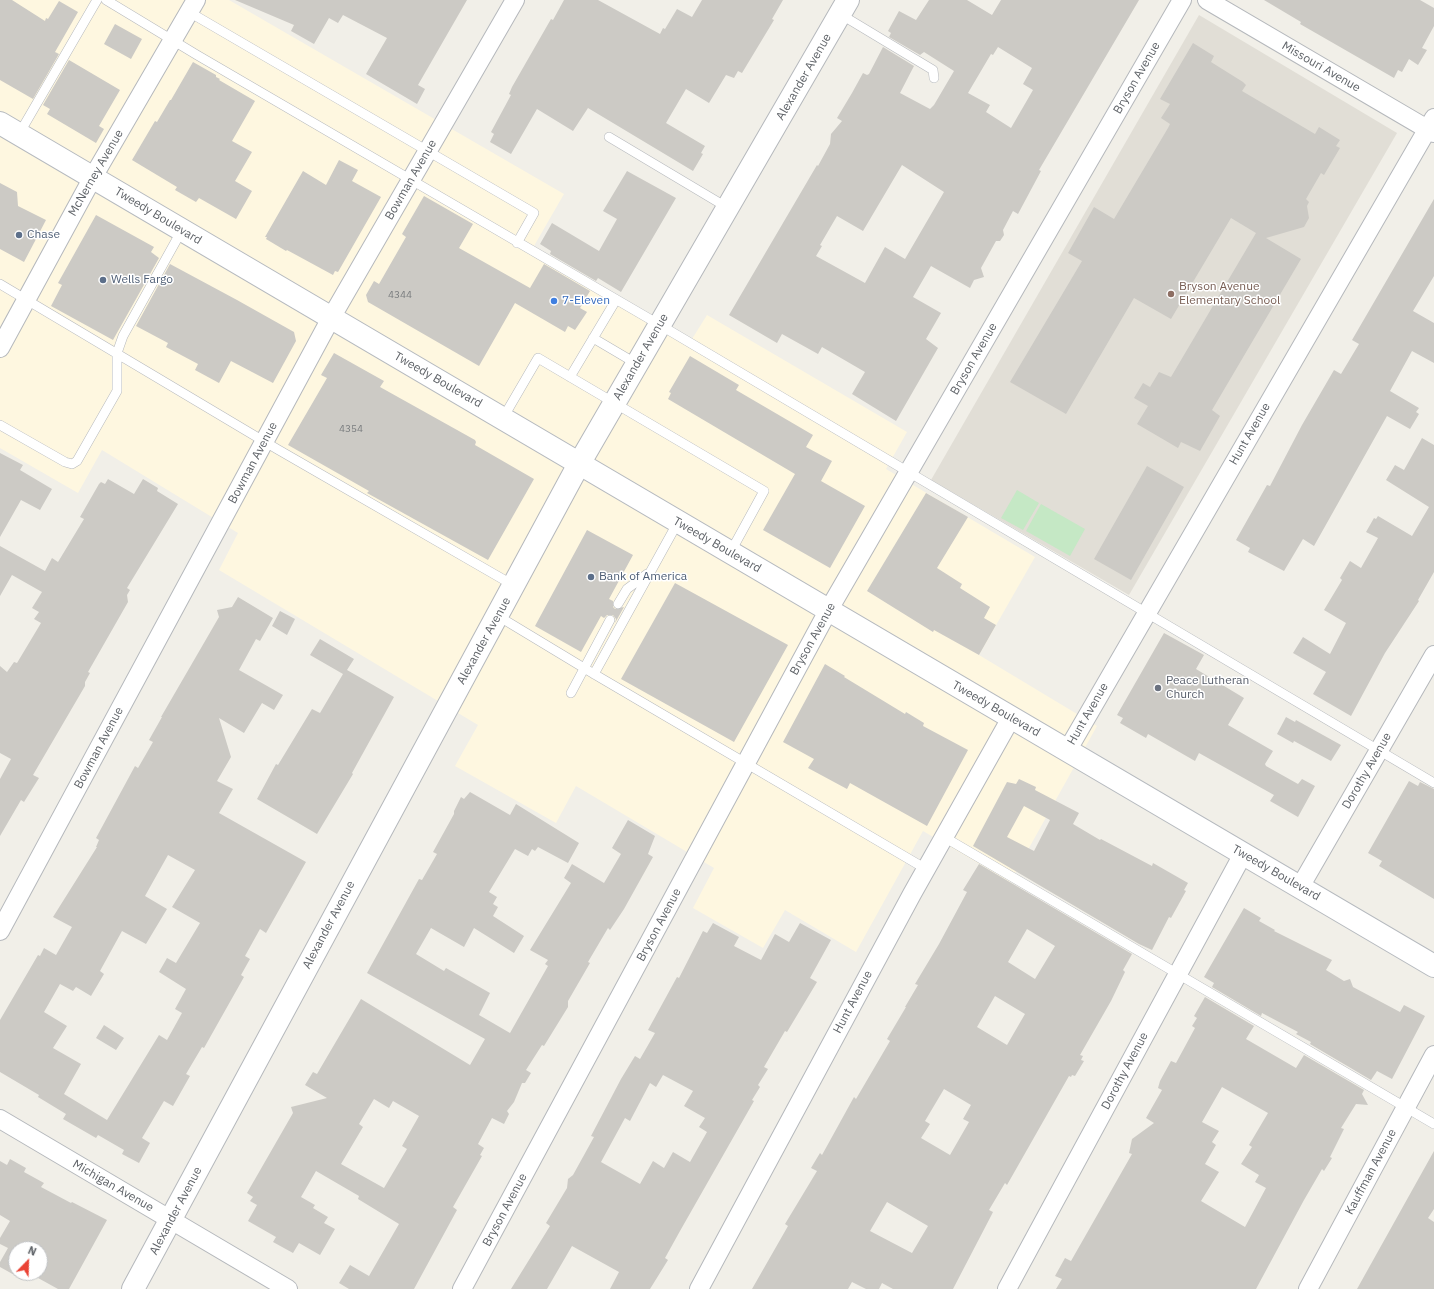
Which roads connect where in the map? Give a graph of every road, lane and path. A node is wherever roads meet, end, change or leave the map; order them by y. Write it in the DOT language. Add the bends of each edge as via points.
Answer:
graph roads {
  1 [pos="97,0"];
  2 [pos="106,0"];
  3 [pos="516,0"];
  4 [pos="1182,0"];
  5 [pos="1207,0"];
  6 [pos="193,6"];
  7 [pos="844,7"];
  8 [pos="173,40"];
  9 [pos="934,78"];
  10 [pos="0,123"];
  11 [pos="1432,127"];
  12 [pos="19,134"];
  13 [pos="609,137"];
  14 [pos="428,151"];
  15 [pos="93,177"];
  16 [pos="411,180"];
  17 [pos="728,208"];
  18 [pos="182,230"];
  19 [pos="517,243"];
  20 [pos="0,284"];
  21 [pos="26,298"];
  22 [pos="616,300"];
  23 [pos="332,318"];
  24 [pos="660,325"];
  25 [pos="593,338"];
  26 [pos="0,348"];
  27 [pos="116,353"];
  28 [pos="637,364"];
  29 [pos="570,377"];
  30 [pos="615,403"];
  31 [pos="503,418"];
  32 [pos="0,425"];
  33 [pos="265,442"];
  34 [pos="580,464"];
  35 [pos="908,473"];
  36 [pos="678,522"];
  37 [pos="730,553"];
  38 [pos="650,572"];
  39 [pos="514,586"];
  40 [pos="618,604"];
  41 [pos="828,610"];
  42 [pos="1146,614"];
  43 [pos="498,616"];
  44 [pos="610,620"];
  45 [pos="1434,655"];
  46 [pos="584,668"];
  47 [pos="594,674"];
  48 [pos="571,693"];
  49 [pos="1011,718"];
  50 [pos="1379,750"];
  51 [pos="1067,751"];
  52 [pos="746,764"];
  53 [pos="1434,783"];
  54 [pos="944,837"];
  55 [pos="1243,854"];
  56 [pos="926,869"];
  57 [pos="1300,887"];
  58 [pos="0,931"];
  59 [pos="1434,966"];
  60 [pos="1176,975"];
  61 [pos="1434,1055"];
  62 [pos="1406,1108"];
  63 [pos="0,1119"];
  64 [pos="1434,1124"];
  65 [pos="171,1220"];
  66 [pos="133,1289"];
  67 [pos="288,1289"];
  68 [pos="462,1289"];
  69 [pos="699,1289"];
  70 [pos="1007,1289"];
  71 [pos="1308,1289"];
  1 -- 12 [label="lane"];
  2 -- 8 [label="lane"];
  3 -- 14 [label="street, Bowman Avenue"];
  4 -- 35 [label="street, Bryson Avenue"];
  5 -- 11 [label="street, Missouri Avenue"];
  6 -- 8 [label="street, McNerney Avenue"];
  6 -- 14 [label="lane"];
  7 -- 9 [label="lane" via="933,70"];
  7 -- 17 [label="main road, Alexander Avenue"];
  8 -- 15 [label="street, McNerney Avenue"];
  8 -- 16 [label="lane"];
  10 -- 12 [label="main road, Tweedy Boulevard"];
  11 -- 42 [label="street, Hunt Avenue"];
  12 -- 15 [label="main road, Tweedy Boulevard"];
  13 -- 17 [label="lane"];
  14 -- 16 [label="street, Bowman Avenue"];
  14 -- 19 [label="lane" via="534,213"];
  15 -- 18 [label="main road, Tweedy Boulevard"];
  15 -- 21 [label="street, McNerney Avenue"];
  16 -- 19 [label="lane"];
  16 -- 23 [label="street, Bowman Avenue"];
  17 -- 24 [label="main road, Alexander Avenue"];
  18 -- 23 [label="main road, Tweedy Boulevard"];
  18 -- 27 [label="lane"];
  19 -- 22 [label="lane"];
  20 -- 21 [label="lane"];
  21 -- 26 [label="street, McNerney Avenue"];
  21 -- 27 [label="lane"];
  22 -- 24 [label="lane"];
  22 -- 25 [label="lane"];
  23 -- 31 [label="main road, Tweedy Boulevard"];
  23 -- 33 [label="street, Bowman Avenue"];
  24 -- 28 [label="main road, Alexander Avenue"];
  24 -- 35 [label="lane"];
  25 -- 28 [label="lane"];
  25 -- 29 [label="lane"];
  27 -- 32 [label="lane" via="117,391 77,460 72,464"];
  27 -- 33 [label="lane"];
  28 -- 30 [label="main road, Alexander Avenue"];
  29 -- 30 [label="lane"];
  29 -- 31 [label="lane" via="538,358"];
  30 -- 34 [label="main road, Alexander Avenue"];
  30 -- 37 [label="lane" via="764,491"];
  31 -- 34 [label="main road, Tweedy Boulevard"];
  33 -- 39 [label="lane"];
  33 -- 58 [label="street, Bowman Avenue"];
  34 -- 36 [label="main road, Tweedy Boulevard"];
  34 -- 39 [label="main road, Alexander Avenue"];
  35 -- 41 [label="street, Bryson Avenue"];
  35 -- 42 [label="lane"];
  36 -- 37 [label="main road, Tweedy Boulevard"];
  36 -- 38 [label="lane"];
  37 -- 41 [label="main road, Tweedy Boulevard"];
  38 -- 40 [label="lane" via="627,589"];
  38 -- 47 [label="lane"];
  39 -- 43 [label="main road, Alexander Avenue"];
  41 -- 49 [label="main road, Tweedy Boulevard"];
  41 -- 52 [label="street, Bryson Avenue"];
  42 -- 50 [label="lane" via="1190,634 1240,663"];
  42 -- 51 [label="street, Hunt Avenue"];
  43 -- 46 [label="lane"];
  43 -- 65 [label="main road, Alexander Avenue"];
  44 -- 46 [label="lane"];
  45 -- 50 [label="street, Dorothy Avenue"];
  46 -- 47 [label="lane"];
  46 -- 48 [label="lane"];
  47 -- 52 [label="lane"];
  49 -- 51 [label="main road, Tweedy Boulevard"];
  49 -- 54 [label="street, Hunt Avenue"];
  50 -- 53 [label="lane"];
  50 -- 57 [label="street, Dorothy Avenue"];
  51 -- 55 [label="main road, Tweedy Boulevard"];
  52 -- 56 [label="lane"];
  52 -- 68 [label="street, Bryson Avenue"];
  54 -- 56 [label="street, Hunt Avenue"];
  54 -- 60 [label="lane"];
  55 -- 57 [label="main road, Tweedy Boulevard"];
  55 -- 60 [label="street, Dorothy Avenue"];
  56 -- 69 [label="street, Hunt Avenue"];
  57 -- 59 [label="main road, Tweedy Boulevard"];
  60 -- 62 [label="lane"];
  60 -- 70 [label="street, Dorothy Avenue"];
  61 -- 62 [label="street, Kauffman Avenue"];
  62 -- 64 [label="lane"];
  62 -- 71 [label="street, Kauffman Avenue"];
  63 -- 65 [label="street, Michigan Avenue"];
  65 -- 66 [label="main road, Alexander Avenue"];
  65 -- 67 [label="street, Michigan Avenue"];
}
